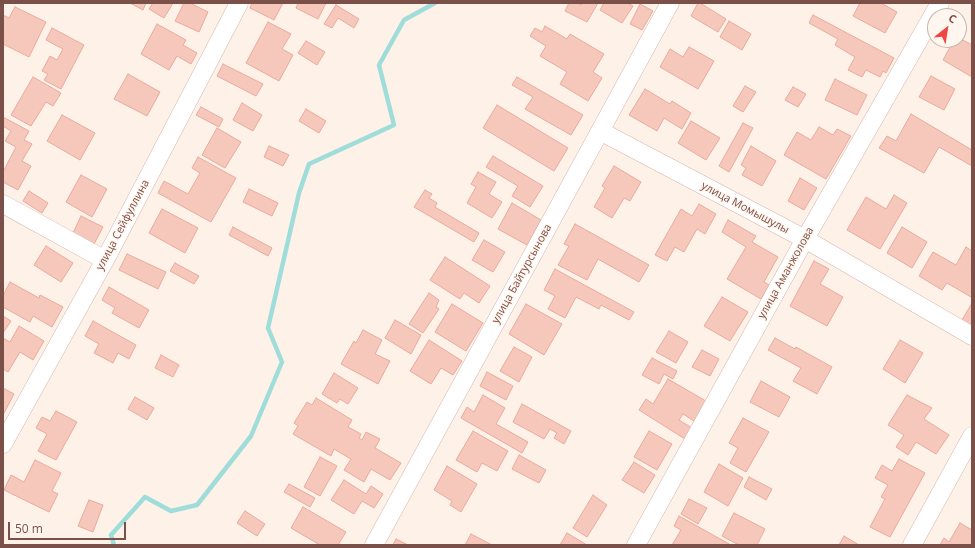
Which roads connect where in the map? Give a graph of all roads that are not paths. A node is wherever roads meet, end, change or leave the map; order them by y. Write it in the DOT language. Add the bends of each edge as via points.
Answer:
graph roads {
  1 [pos="239,3"];
  2 [pos="670,3"];
  3 [pos="940,3"];
  4 [pos="600,131"];
  5 [pos="3,204"];
  6 [pos="805,239"];
  7 [pos="105,260"];
  8 [pos="972,336"];
  9 [pos="972,436"];
  10 [pos="3,444"];
  11 [pos="374,545"];
  12 [pos="636,545"];
  13 [pos="912,545"];
  1 -- 7 [label="street, улица Сейфуллина"];
  2 -- 4 [label="street, улица Байтурсынова"];
  3 -- 6 [label="street, улица Аманжолова"];
  4 -- 6 [label="street, улица Момышулы"];
  4 -- 11 [label="street, улица Байтурсынова"];
  5 -- 7 [label="street"];
  6 -- 8 [label="street, улица Момышулы"];
  6 -- 12 [label="street, улица Аманжолова"];
  7 -- 10 [label="street, улица Сейфуллина"];
  9 -- 13 [label="street"];
}
